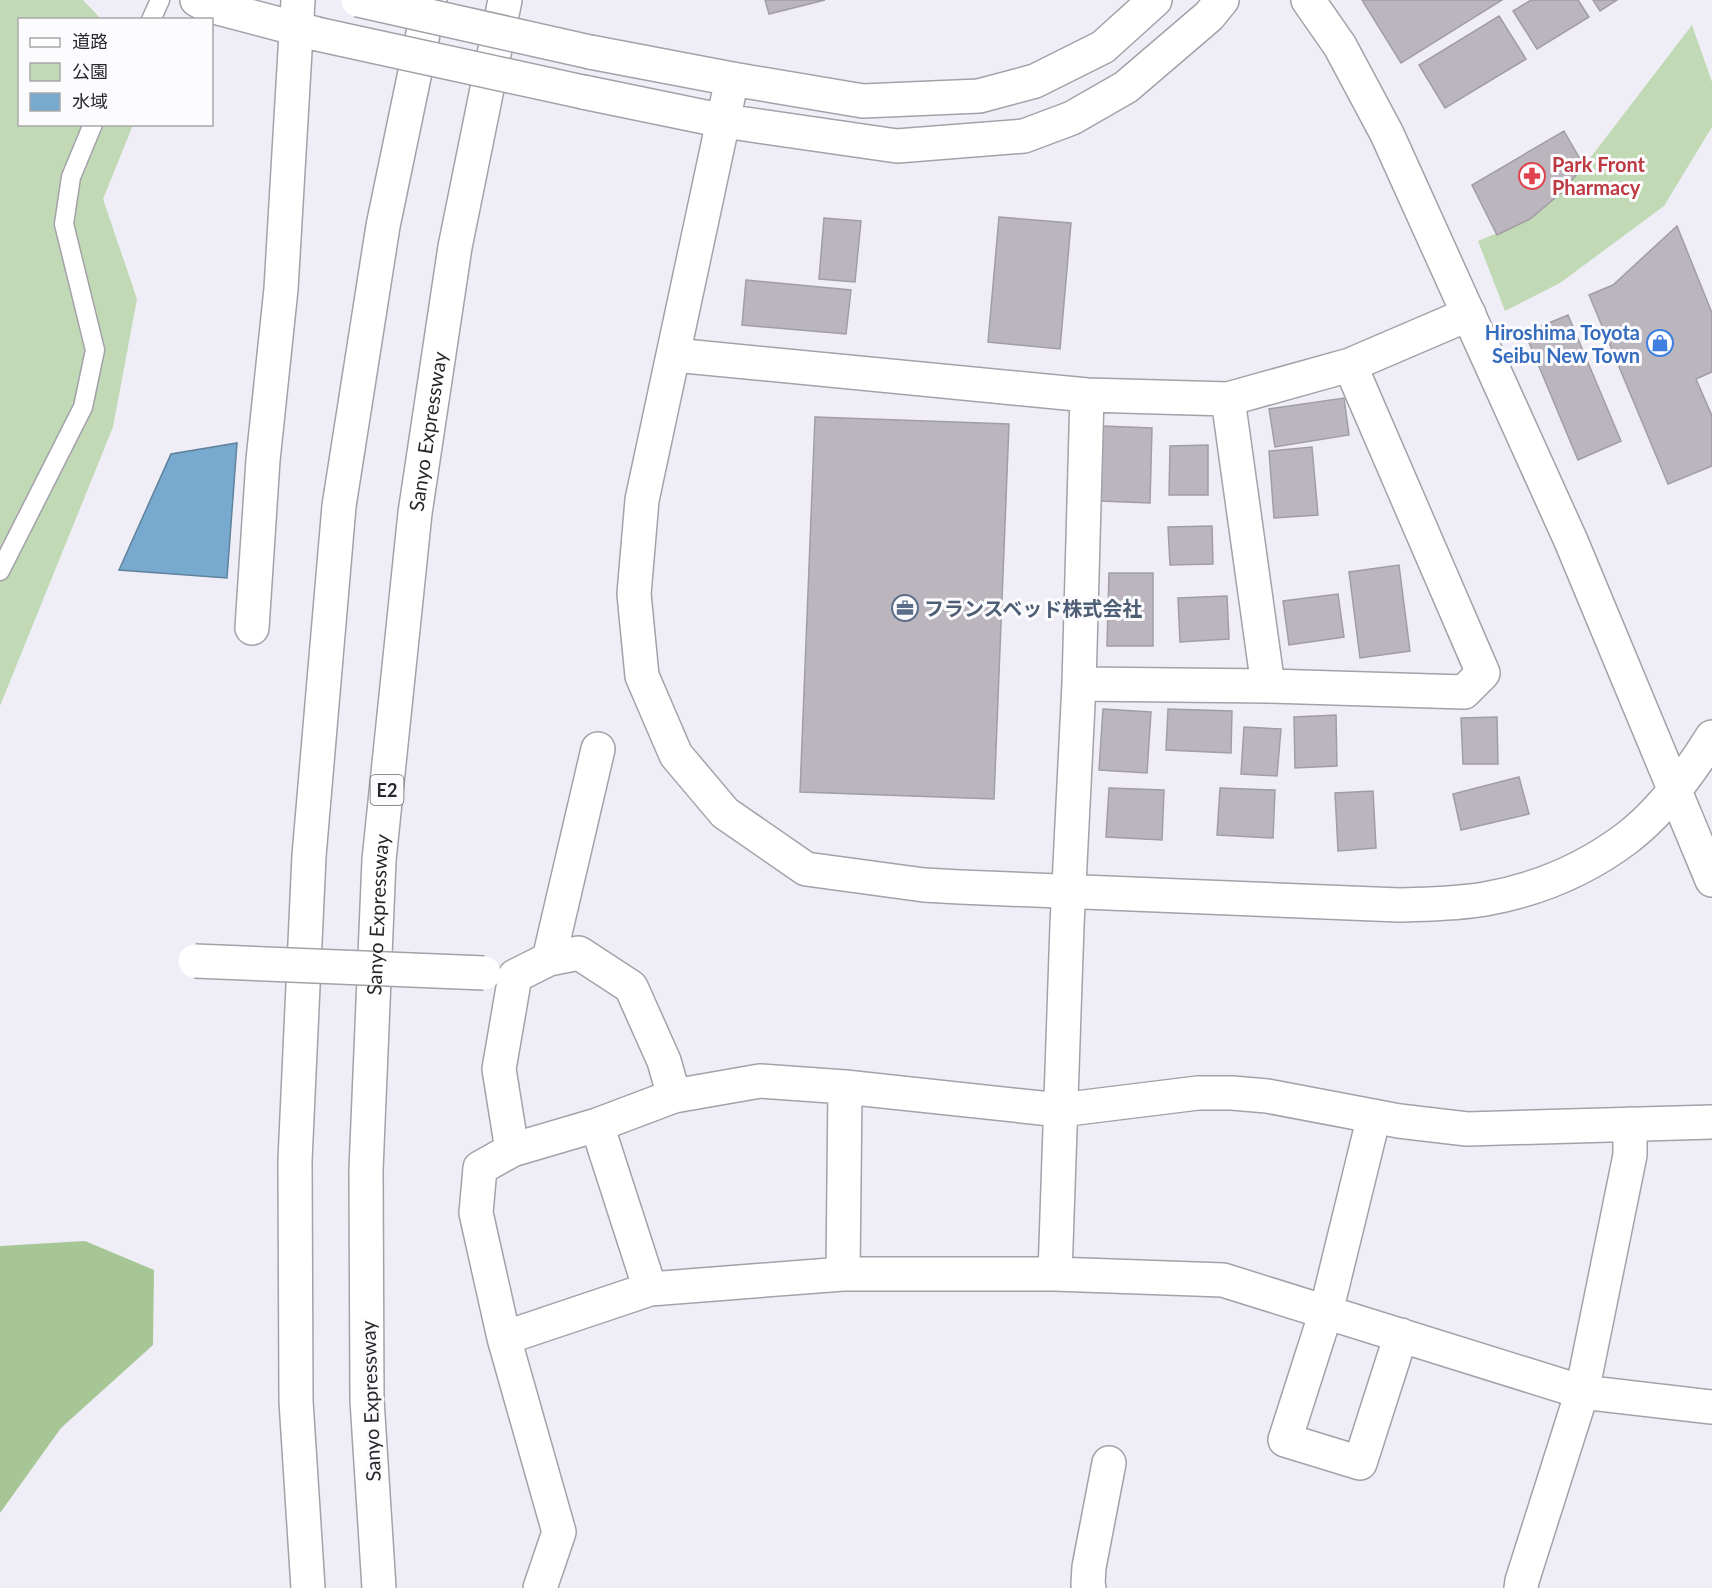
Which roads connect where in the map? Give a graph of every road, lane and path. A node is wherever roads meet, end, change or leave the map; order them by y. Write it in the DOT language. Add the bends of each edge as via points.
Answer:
graph roads {
  1 [pos="160,0"];
  2 [pos="198,0"];
  3 [pos="358,0"];
  4 [pos="430,0"];
  5 [pos="505,0"];
  6 [pos="1155,0"];
  7 [pos="1222,0"];
  8 [pos="1308,0"];
  9 [pos="152,18"];
  10 [pos="303,21"];
  11 [pos="732,79"];
  12 [pos="724,121"];
  13 [pos="92,126"];
  14 [pos="1469,314"];
  15 [pos="674,355"];
  16 [pos="1350,364"];
  17 [pos="1087,395"];
  18 [pos="1228,399"];
  19 [pos="0,571"];
  20 [pos="252,628"];
  21 [pos="1079,684"];
  22 [pos="1268,686"];
  23 [pos="1712,737"];
  24 [pos="598,749"];
  25 [pos="1674,790"];
  26 [pos="1712,880"];
  27 [pos="1069,892"];
  28 [pos="549,959"];
  29 [pos="187,961"];
  30 [pos="499,974"];
  31 [pos="845,1088"];
  32 [pos="674,1096"];
  33 [pos="1060,1110"];
  34 [pos="1374,1116"];
  35 [pos="1712,1122"];
  36 [pos="1630,1124"];
  37 [pos="597,1125"];
  38 [pos="512,1150"];
  39 [pos="843,1274"];
  40 [pos="1055,1274"];
  41 [pos="650,1289"];
  42 [pos="1326,1312"];
  43 [pos="1401,1335"];
  44 [pos="504,1338"];
  45 [pos="1582,1392"];
  46 [pos="1712,1407"];
  47 [pos="1109,1463"];
  48 [pos="308,1588"];
  49 [pos="379,1588"];
  50 [pos="540,1588"];
  51 [pos="1089,1588"];
  52 [pos="1521,1588"];
  1 -- 9 [label="lane"];
  2 -- 10 [label="main road" via="207,5"];
  3 -- 11 [label="main road, bridge"];
  4 -- 48 [label="main road" via="383,226 339,506 309,856 295,1160 296,1401"];
  5 -- 49 [label="main road, Sanyo Expressway / E2" via="455,247 417,502 380,860 366,1170 367,1400"];
  6 -- 11 [label="main road" via="1102,47 1035,81 979,96 862,101"];
  7 -- 12 [label="main road" via="1209,16 1126,87 1072,118 1024,136 897,146"];
  8 -- 14 [label="main road" via="1340,46 1387,134"];
  10 -- 12 [label="main road, bridge" via="583,92"];
  10 -- 20 [label="main road" via="281,289 262,460"];
  11 -- 12 [label="main road"];
  12 -- 15 [label="main road"];
  13 -- 19 [label="lane" via="71,177 63,224 95,350 83,407"];
  14 -- 16 [label="main road"];
  14 -- 25 [label="main road"];
  15 -- 17 [label="main road"];
  15 -- 27 [label="main road" via="642,500 634,594 642,676 676,755 725,813 806,869 924,885"];
  16 -- 18 [label="main road"];
  16 -- 22 [label="main road" via="1483,673 1464,692"];
  17 -- 18 [label="main road"];
  17 -- 21 [label="main road"];
  18 -- 22 [label="main road"];
  21 -- 22 [label="main road"];
  21 -- 27 [label="main road"];
  23 -- 25 [label="main road"];
  24 -- 28 [label="main road"];
  25 -- 26 [label="main road"];
  25 -- 27 [label="main road" via="1629,837 1607,852 1544,883 1487,898 1399,904"];
  27 -- 33 [label="main road"];
  28 -- 30 [label="main road"];
  28 -- 32 [label="main road" via="579,953 631,987 664,1061"];
  29 -- 30 [label="main road, bridge"];
  30 -- 38 [label="main road" via="500,1068"];
  31 -- 32 [label="main road" via="760,1081"];
  31 -- 33 [label="main road"];
  31 -- 39 [label="main road"];
  32 -- 37 [label="main road"];
  33 -- 34 [label="main road" via="1232,1093"];
  33 -- 40 [label="main road"];
  34 -- 36 [label="main road" via="1467,1129"];
  34 -- 42 [label="main road"];
  35 -- 36 [label="main road"];
  36 -- 45 [label="main road" via="1630,1155"];
  37 -- 38 [label="main road"];
  37 -- 41 [label="main road"];
  38 -- 44 [label="main road" via="480,1168 476,1214"];
  39 -- 40 [label="main road"];
  39 -- 41 [label="main road"];
  40 -- 42 [label="main road" via="1223,1280"];
  41 -- 44 [label="main road"];
  42 -- 43 [label="main road"];
  42 -- 43 [label="main road" via="1285,1440 1360,1463"];
  43 -- 45 [label="main road"];
  44 -- 50 [label="main road" via="559,1532"];
  45 -- 46 [label="main road"];
  45 -- 52 [label="main road"];
  47 -- 51 [label="main road" via="1089,1567"];
}
